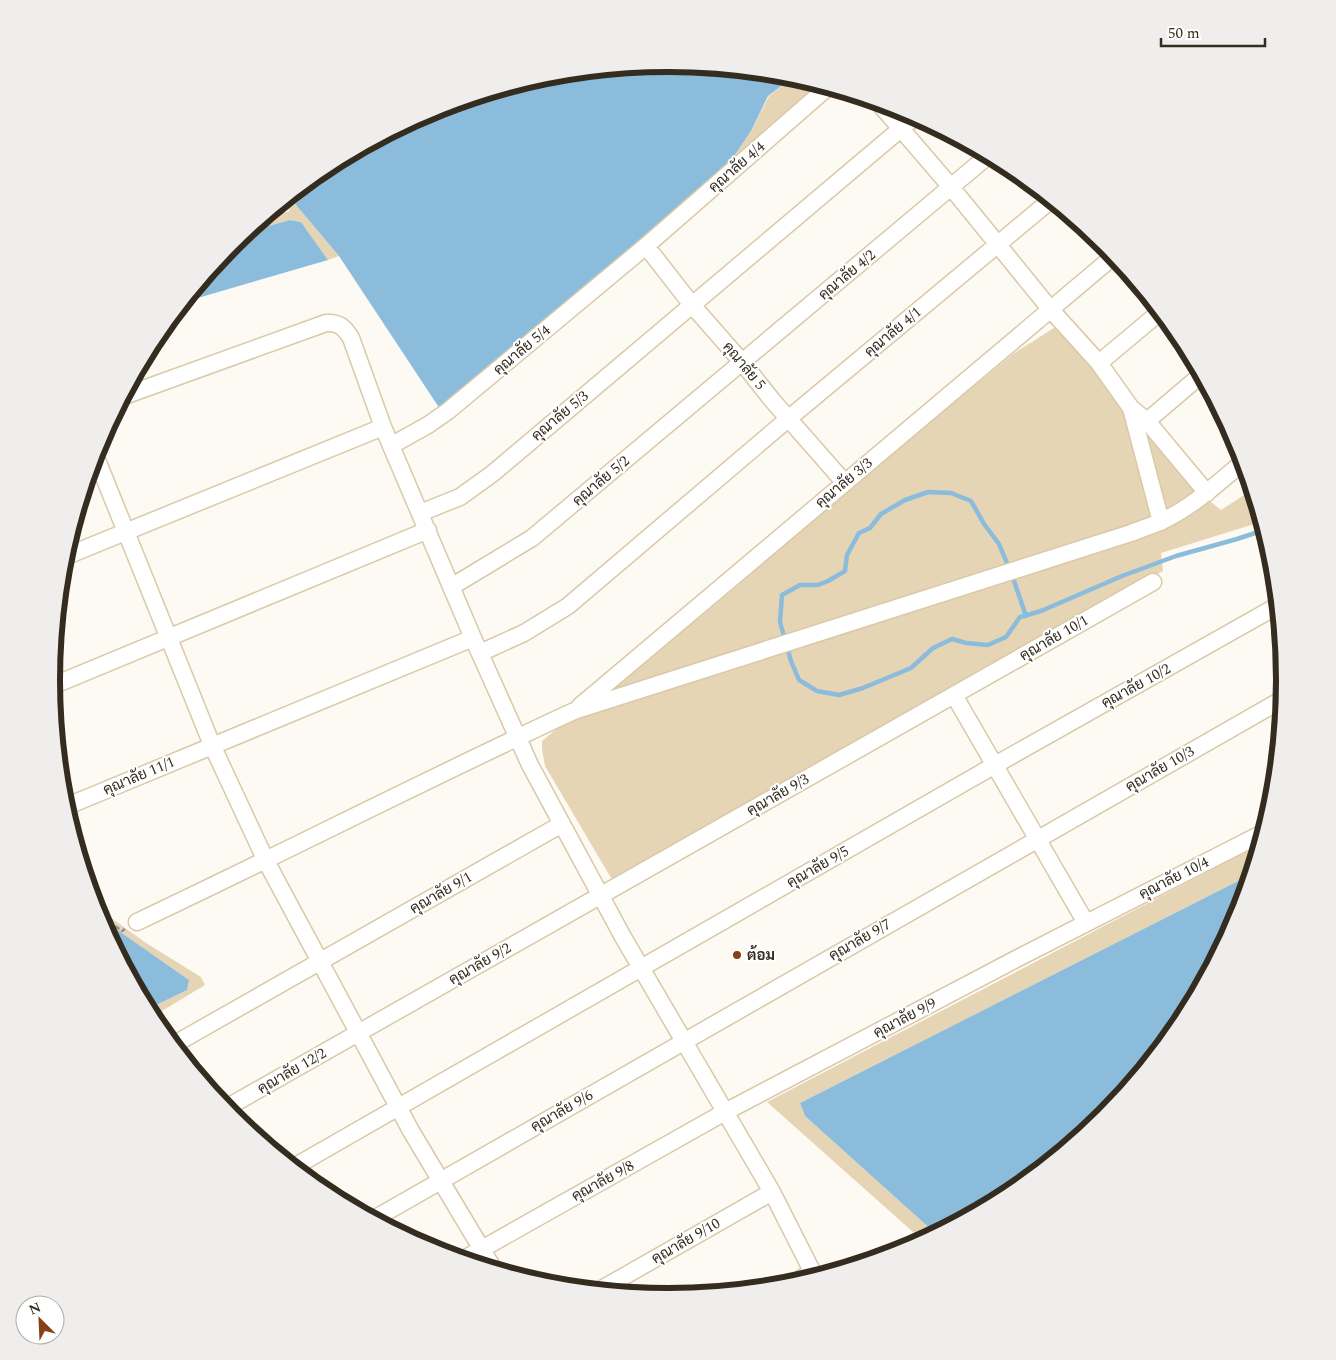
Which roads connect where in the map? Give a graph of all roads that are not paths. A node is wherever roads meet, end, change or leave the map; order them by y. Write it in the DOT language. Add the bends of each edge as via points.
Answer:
graph roads {
  1 [pos="822,92"];
  2 [pos="887,113"];
  3 [pos="909,122"];
  4 [pos="901,129"];
  5 [pos="983,160"];
  6 [pos="951,187"];
  7 [pos="1046,204"];
  8 [pos="646,246"];
  9 [pos="997,246"];
  10 [pos="1108,261"];
  11 [pos="692,305"];
  12 [pos="1051,310"];
  13 [pos="1155,316"];
  14 [pos="742,362"];
  15 [pos="1099,363"];
  16 [pos="1196,379"];
  17 [pos="132,393"];
  18 [pos="1131,408"];
  19 [pos="788,418"];
  20 [pos="1147,421"];
  21 [pos="383,427"];
  22 [pos="392,445"];
  23 [pos="99,466"];
  24 [pos="1237,467"];
  25 [pos="845,482"];
  26 [pos="1206,492"];
  27 [pos="420,513"];
  28 [pos="1161,522"];
  29 [pos="428,530"];
  30 [pos="125,533"];
  31 [pos="74,553"];
  32 [pos="1153,582"];
  33 [pos="451,587"];
  34 [pos="1272,609"];
  35 [pos="170,638"];
  36 [pos="473,638"];
  37 [pos="480,653"];
  38 [pos="60,683"];
  39 [pos="954,695"];
  40 [pos="1275,703"];
  41 [pos="574,711"];
  42 [pos="518,737"];
  43 [pos="212,745"];
  44 [pos="995,765"];
  45 [pos="73,804"];
  46 [pos="562,824"];
  47 [pos="1255,837"];
  48 [pos="1037,839"];
  49 [pos="266,861"];
  50 [pos="601,895"];
  51 [pos="137,922"];
  52 [pos="1086,923"];
  53 [pos="320,962"];
  54 [pos="641,968"];
  55 [pos="358,1033"];
  56 [pos="179,1041"];
  57 [pos="683,1041"];
  58 [pos="233,1104"];
  59 [pos="399,1107"];
  60 [pos="725,1112"];
  61 [pos="300,1164"];
  62 [pos="440,1180"];
  63 [pos="772,1192"];
  64 [pos="379,1215"];
  65 [pos="481,1250"];
  66 [pos="472,1256"];
  67 [pos="487,1260"];
  68 [pos="811,1270"];
  69 [pos="609,1285"];
  1 -- 8 [label="street, คุณาลัย 4/4"];
  2 -- 4 [label="street"];
  3 -- 4 [label="street, คุณาลัย 5/3"];
  4 -- 6 [label="street"];
  4 -- 11 [label="street, คุณาลัย 5/3"];
  5 -- 6 [label="street, คุณาลัย 4/2"];
  6 -- 9 [label="street"];
  6 -- 14 [label="street, คุณาลัย 4/2"];
  7 -- 9 [label="street, คุณาลัย 4/1"];
  8 -- 11 [label="street, คุณาลัย 5"];
  8 -- 22 [label="street, คุณาลัย 5/4" via="448,411"];
  9 -- 12 [label="street"];
  9 -- 19 [label="street, คุณาลัย 4/1"];
  10 -- 12 [label="street, คุณาลัย 3/3"];
  11 -- 14 [label="street, คุณาลัย 5"];
  11 -- 27 [label="street, คุณาลัย 5/3" via="478,485 460,497"];
  12 -- 15 [label="street"];
  12 -- 25 [label="street, คุณาลัย 3/3"];
  13 -- 15 [label="street"];
  14 -- 19 [label="street, คุณาลัย 5"];
  14 -- 33 [label="street, คุณาลัย 5/2" via="532,538"];
  15 -- 18 [label="street"];
  16 -- 20 [label="street"];
  17 -- 21 [label="street" via="334,322 346,329 351,338"];
  18 -- 20 [label="street"];
  18 -- 28 [label="street"];
  19 -- 25 [label="street, คุณาลัย 5"];
  19 -- 37 [label="street, คุณาลัย 4/1" via="568,606 524,633"];
  20 -- 26 [label="street"];
  21 -- 22 [label="street"];
  21 -- 30 [label="street"];
  22 -- 27 [label="street"];
  23 -- 30 [label="street"];
  24 -- 26 [label="street"];
  25 -- 41 [label="street, คุณาลัย 3/3"];
  26 -- 28 [label="street"];
  27 -- 29 [label="street"];
  28 -- 41 [label="street"];
  29 -- 33 [label="street"];
  29 -- 35 [label="street"];
  30 -- 31 [label="street"];
  30 -- 35 [label="street"];
  32 -- 39 [label="street, คุณาลัย 10/1"];
  33 -- 36 [label="street"];
  34 -- 44 [label="street, คุณาลัย 10/2"];
  35 -- 38 [label="street"];
  35 -- 43 [label="street"];
  36 -- 37 [label="street"];
  36 -- 43 [label="street, คุณาลัย 11/1"];
  37 -- 42 [label="street"];
  39 -- 44 [label="street"];
  39 -- 50 [label="street, คุณาลัย 9/3"];
  40 -- 48 [label="street, คุณาลัย 10/3"];
  41 -- 42 [label="street"];
  42 -- 46 [label="street"];
  42 -- 49 [label="street"];
  43 -- 45 [label="street, คุณาลัย 11/1"];
  43 -- 49 [label="street"];
  44 -- 48 [label="street"];
  44 -- 54 [label="street, คุณาลัย 9/5"];
  46 -- 50 [label="street"];
  46 -- 53 [label="street, คุณาลัย 9/1"];
  47 -- 52 [label="street, คุณาลัย 10/4"];
  48 -- 52 [label="street"];
  48 -- 57 [label="street, คุณาลัย 9/7"];
  49 -- 51 [label="street"];
  49 -- 53 [label="street"];
  50 -- 54 [label="street"];
  50 -- 55 [label="street, คุณาลัย 9/2"];
  52 -- 60 [label="street, คุณาลัย 9/9"];
  53 -- 55 [label="street"];
  53 -- 56 [label="street, คุณาลัย 9/1"];
  54 -- 57 [label="street"];
  54 -- 59 [label="street, คุณาลัย 9/5"];
  55 -- 58 [label="street, คุณาลัย 12/2"];
  55 -- 59 [label="street"];
  57 -- 60 [label="street"];
  57 -- 62 [label="street, คุณาลัย 9/6"];
  59 -- 61 [label="street, คุณาลัย 9/5"];
  59 -- 62 [label="street"];
  60 -- 63 [label="street"];
  60 -- 65 [label="street, คุณาลัย 9/8"];
  62 -- 64 [label="street, คุณาลัย 9/6"];
  62 -- 65 [label="street"];
  63 -- 68 [label="street"];
  63 -- 69 [label="street, คุณาลัย 9/10"];
  65 -- 66 [label="street, คุณาลัย 9/8"];
  65 -- 67 [label="street"];
}
